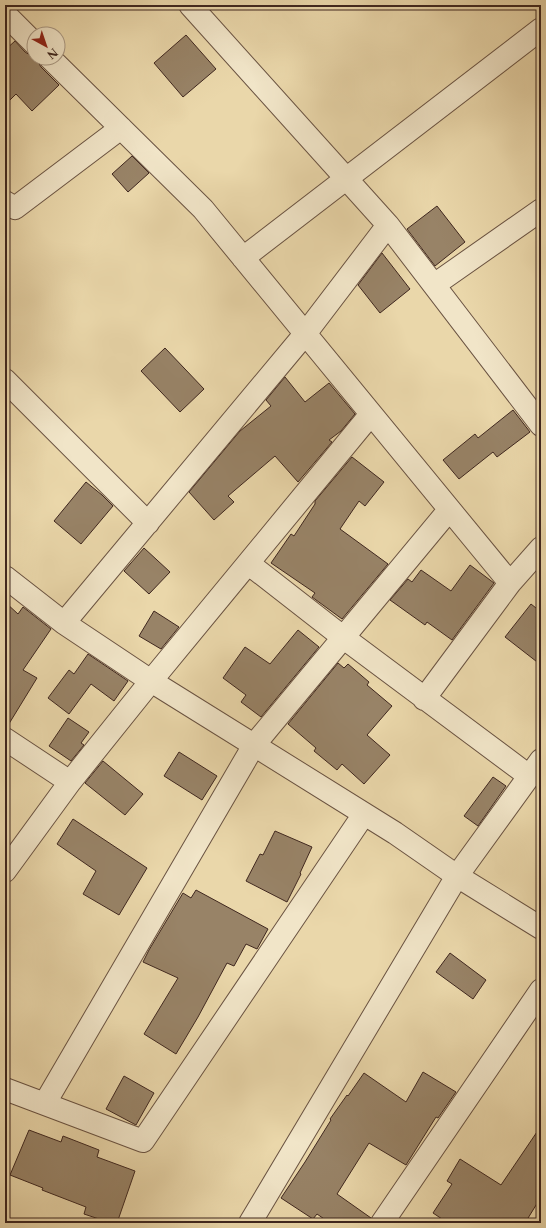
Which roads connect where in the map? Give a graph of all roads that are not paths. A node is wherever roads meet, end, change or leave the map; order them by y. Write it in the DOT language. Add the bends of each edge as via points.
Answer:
graph roads {
  1 [pos="190,5"];
  2 [pos="5,14"];
  3 [pos="541,29"];
  4 [pos="26,35"];
  5 [pos="58,66"];
  6 [pos="121,128"];
  7 [pos="346,179"];
  8 [pos="5,202"];
  9 [pos="541,210"];
  10 [pos="388,225"];
  11 [pos="243,258"];
  12 [pos="434,286"];
  13 [pos="305,334"];
  14 [pos="5,380"];
  15 [pos="371,414"];
  16 [pos="541,425"];
  17 [pos="449,510"];
  18 [pos="148,523"];
  19 [pos="541,548"];
  20 [pos="248,564"];
  21 [pos="5,577"];
  22 [pos="510,583"];
  23 [pos="64,623"];
  24 [pos="344,638"];
  25 [pos="151,681"];
  26 [pos="424,699"];
  27 [pos="5,739"];
  28 [pos="254,745"];
  29 [pos="535,768"];
  30 [pos="70,782"];
  31 [pos="364,814"];
  32 [pos="5,871"];
  33 [pos="457,876"];
  34 [pos="541,928"];
  35 [pos="541,990"];
  36 [pos="5,1089"];
  37 [pos="44,1103"];
  38 [pos="250,1223"];
  39 [pos="382,1223"];
  1 -- 7 [label="street"];
  2 -- 4 [label="street"];
  3 -- 7 [label="street"];
  5 -- 6 [label="street"];
  6 -- 8 [label="street" via="15,208"];
  6 -- 11 [label="street" via="203,209"];
  7 -- 10 [label="street"];
  7 -- 11 [label="street"];
  9 -- 12 [label="street"];
  10 -- 12 [label="street"];
  10 -- 13 [label="street"];
  11 -- 13 [label="street"];
  12 -- 16 [label="street"];
  13 -- 15 [label="street"];
  13 -- 18 [label="street"];
  14 -- 18 [label="street"];
  15 -- 17 [label="street"];
  15 -- 20 [label="street"];
  17 -- 22 [label="street"];
  17 -- 24 [label="street"];
  18 -- 23 [label="street"];
  19 -- 22 [label="street"];
  20 -- 24 [label="street"];
  20 -- 25 [label="street"];
  21 -- 23 [label="street"];
  22 -- 26 [label="street"];
  23 -- 25 [label="street"];
  24 -- 26 [label="street"];
  24 -- 28 [label="street"];
  25 -- 28 [label="street"];
  25 -- 30 [label="street"];
  26 -- 29 [label="street"];
  27 -- 30 [label="street"];
  28 -- 31 [label="street"];
  28 -- 37 [label="street"];
  29 -- 33 [label="street"];
  30 -- 32 [label="street"];
  31 -- 33 [label="street"];
  31 -- 37 [label="street" via="143,1141"];
  33 -- 34 [label="street"];
  33 -- 38 [label="street"];
  35 -- 39 [label="street"];
  36 -- 37 [label="street"];
}
